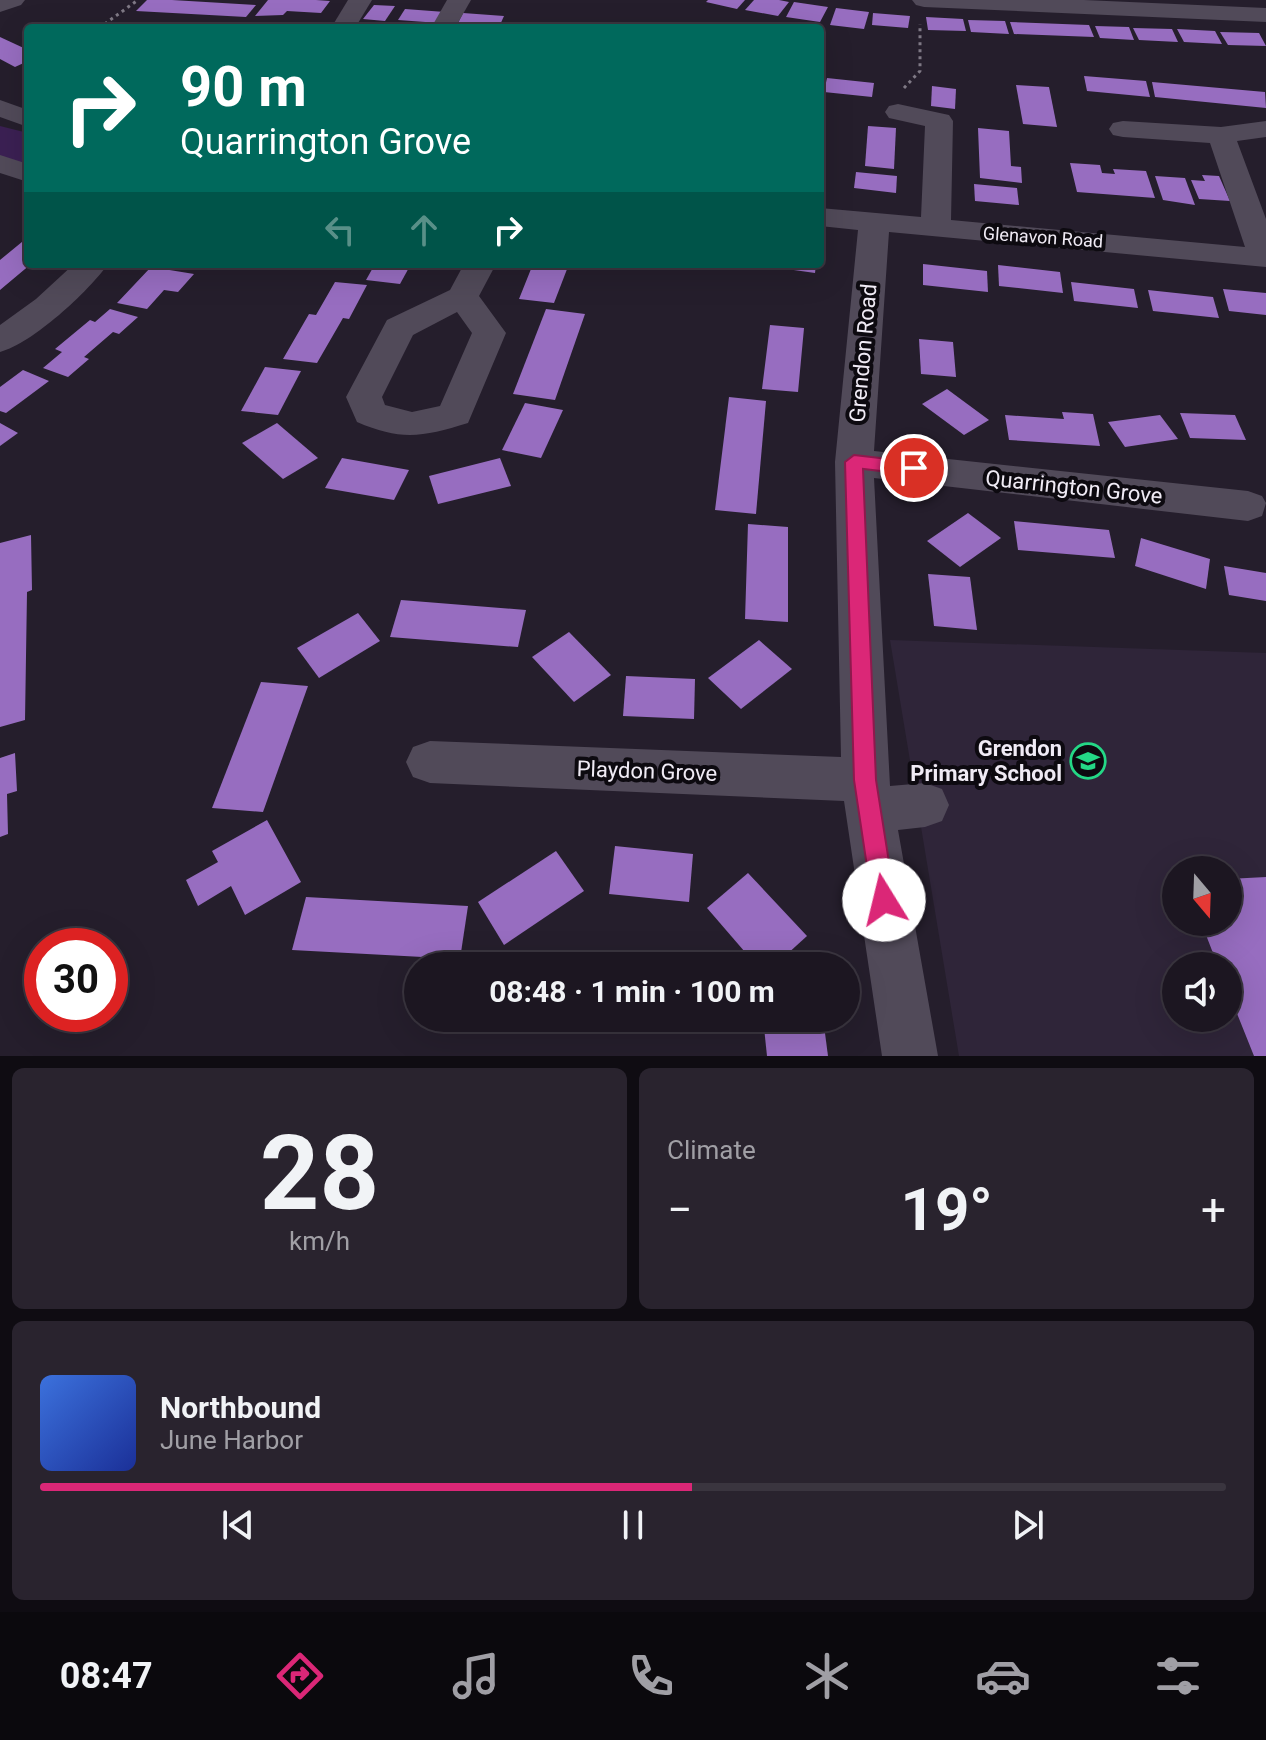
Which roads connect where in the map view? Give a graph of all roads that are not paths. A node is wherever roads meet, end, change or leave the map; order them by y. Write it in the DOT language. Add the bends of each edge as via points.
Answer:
graph roads {
  1 [pos="13,0"];
  2 [pos="360,0"];
  3 [pos="459,0"];
  4 [pos="1011,3"];
  5 [pos="0,5"];
  6 [pos="922,7"];
  7 [pos="1266,15"];
  8 [pos="345,24"];
  9 [pos="445,24"];
  10 [pos="898,112"];
  11 [pos="1122,128"];
  12 [pos="1266,129"];
  13 [pos="1221,135"];
  14 [pos="0,164"];
  15 [pos="24,172"];
  16 [pos="824,217"];
  17 [pos="874,223"];
  18 [pos="936,230"];
  19 [pos="1265,258"];
  20 [pos="88,268"];
  21 [pos="478,268"];
  22 [pos="463,296"];
  23 [pos="0,341"];
  24 [pos="854,462"];
  25 [pos="1248,506"];
  26 [pos="430,762"];
  27 [pos="867,795"];
  28 [pos="925,805"];
  29 [pos="910,1056"];
  1 -- 5 [label="street"];
  2 -- 8 [label="street"];
  3 -- 9 [label="street"];
  4 -- 6 [label="street"];
  4 -- 7 [label="street"];
  10 -- 18 [label="street" via="939,121"];
  11 -- 13 [label="street"];
  12 -- 13 [label="street"];
  13 -- 19 [label="street"];
  14 -- 15 [label="street"];
  16 -- 17 [label="street, Glenavon Road"];
  17 -- 18 [label="street, Glenavon Road"];
  17 -- 24 [label="street, Grendon Road"];
  18 -- 19 [label="street, Glenavon Road"];
  20 -- 23 [label="street"];
  21 -- 22 [label="street"];
  24 -- 25 [label="street, Quarrington Grove"];
  24 -- 27 [label="street, Grendon Road"];
  26 -- 27 [label="street, Playdon Grove"];
  27 -- 28 [label="street, Playdon Grove"];
  27 -- 29 [label="street, Grendon Road"];
}
